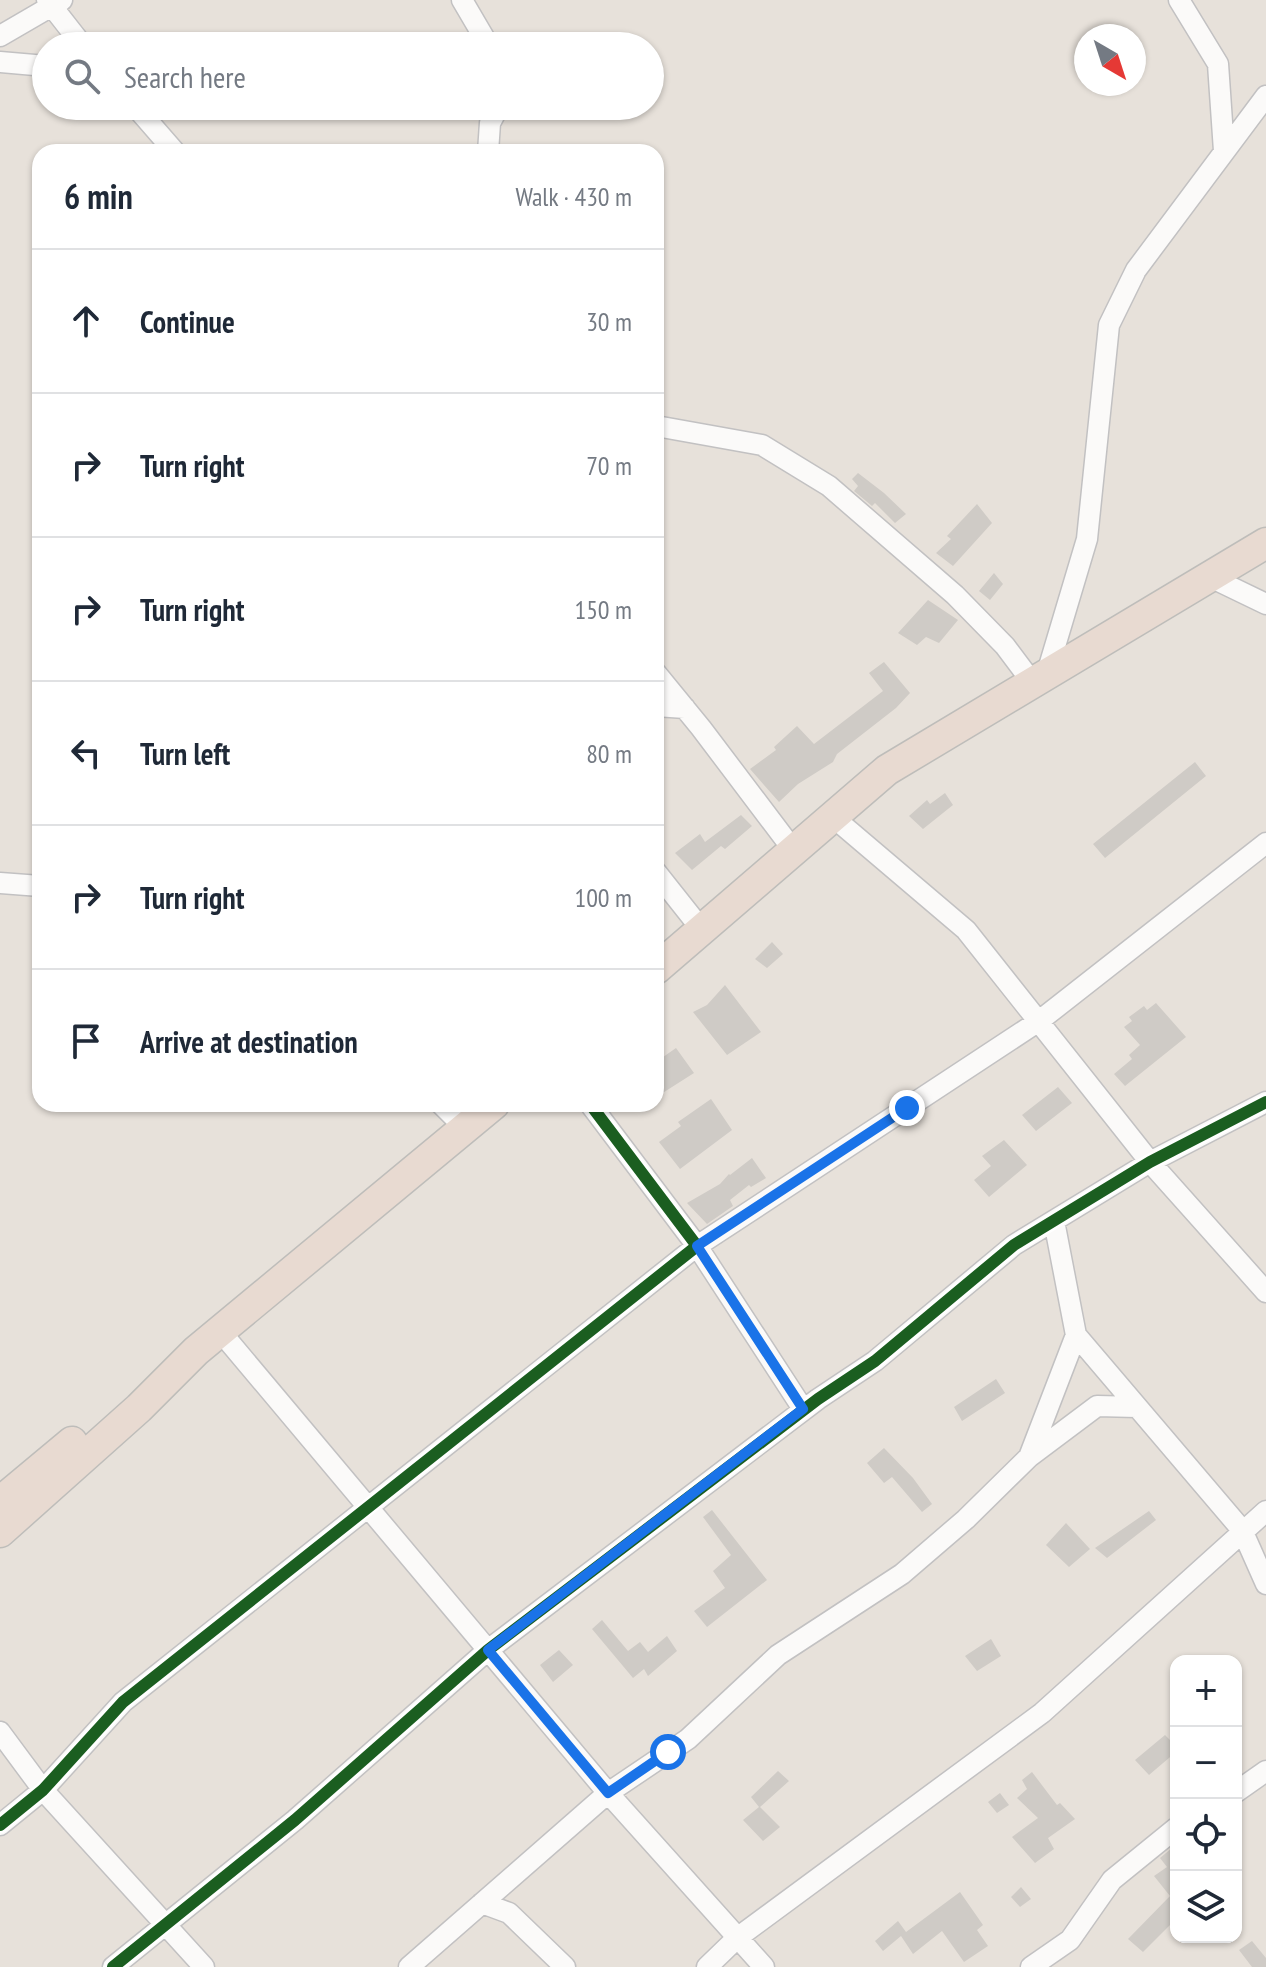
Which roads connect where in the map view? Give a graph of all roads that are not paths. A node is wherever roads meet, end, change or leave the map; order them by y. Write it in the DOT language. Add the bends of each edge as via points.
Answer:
graph roads {
  1 [pos="462,0"];
  2 [pos="1181,1"];
  3 [pos="54,2"];
  4 [pos="74,32"];
  5 [pos="481,32"];
  6 [pos="0,36"];
  7 [pos="0,62"];
  8 [pos="32,65"];
  9 [pos="1266,96"];
  10 [pos="147,120"];
  11 [pos="492,120"];
  12 [pos="168,144"];
  13 [pos="489,144"];
  14 [pos="1224,151"];
  15 [pos="664,427"];
  16 [pos="1266,543"];
  17 [pos="1208,576"];
  18 [pos="1266,604"];
  19 [pos="1039,678"];
  20 [pos="664,683"];
  21 [pos="664,707"];
  22 [pos="685,708"];
  23 [pos="833,817"];
  24 [pos="1266,843"];
  25 [pos="794,851"];
  26 [pos="664,882"];
  27 [pos="0,883"];
  28 [pos="32,885"];
  29 [pos="702,930"];
  30 [pos="664,962"];
  31 [pos="1039,1021"];
  32 [pos="1266,1102"];
  33 [pos="449,1112"];
  34 [pos="484,1112"];
  35 [pos="596,1112"];
  36 [pos="465,1128"];
  37 [pos="1150,1162"];
  38 [pos="1054,1221"];
  39 [pos="697,1246"];
  40 [pos="1266,1292"];
  41 [pos="220,1331"];
  42 [pos="1076,1335"];
  43 [pos="196,1351"];
  44 [pos="1137,1407"];
  45 [pos="803,1409"];
  46 [pos="1029,1457"];
  47 [pos="0,1502"];
  48 [pos="368,1508"];
  49 [pos="1266,1511"];
  50 [pos="1242,1530"];
  51 [pos="0,1532"];
  52 [pos="1266,1541"];
  53 [pos="1266,1584"];
  54 [pos="488,1650"];
  55 [pos="0,1732"];
  56 [pos="1266,1771"];
  57 [pos="1242,1788"];
  58 [pos="43,1790"];
  59 [pos="608,1793"];
  60 [pos="0,1825"];
  61 [pos="1170,1833"];
  62 [pos="482,1903"];
  63 [pos="166,1922"];
  64 [pos="737,1938"];
  65 [pos="113,1967"];
  66 [pos="204,1967"];
  67 [pos="409,1967"];
  68 [pos="565,1967"];
  69 [pos="707,1967"];
  70 [pos="764,1967"];
  71 [pos="1031,1967"];
  1 -- 5 [label="street"];
  2 -- 14 [label="street" via="1218,64"];
  3 -- 4 [label="street"];
  3 -- 6 [label="street"];
  7 -- 8 [label="street"];
  9 -- 14 [label="street"];
  10 -- 12 [label="street"];
  11 -- 13 [label="street"];
  14 -- 19 [label="street" via="1136,270 1109,325 1087,539"];
  15 -- 19 [label="street" via="762,445 829,486 955,595"];
  16 -- 17 [label="highway"];
  17 -- 18 [label="street"];
  17 -- 19 [label="highway"];
  19 -- 23 [label="highway" via="887,770"];
  20 -- 22 [label="street"];
  21 -- 22 [label="street"];
  22 -- 25 [label="street"];
  23 -- 25 [label="highway"];
  23 -- 31 [label="street" via="966,930"];
  24 -- 31 [label="street"];
  25 -- 29 [label="highway"];
  26 -- 29 [label="street"];
  27 -- 28 [label="street"];
  29 -- 30 [label="highway"];
  31 -- 37 [label="street"];
  31 -- 39 [label="street"];
  32 -- 37 [label="street"];
  33 -- 36 [label="street"];
  34 -- 36 [label="highway"];
  35 -- 39 [label="street"];
  36 -- 41 [label="highway"];
  37 -- 38 [label="street"];
  37 -- 40 [label="street"];
  38 -- 42 [label="street"];
  38 -- 45 [label="street" via="1014,1245 875,1361"];
  39 -- 45 [label="street"];
  39 -- 48 [label="street"];
  41 -- 43 [label="highway"];
  41 -- 48 [label="street"];
  42 -- 44 [label="street"];
  42 -- 46 [label="street"];
  43 -- 47 [label="highway" via="128,1394"];
  43 -- 51 [label="highway"];
  44 -- 46 [label="street" via="1097,1406"];
  44 -- 50 [label="street"];
  45 -- 54 [label="street"];
  46 -- 59 [label="street" via="902,1574 778,1655 688,1739"];
  48 -- 54 [label="street"];
  48 -- 58 [label="street" via="123,1702"];
  49 -- 50 [label="street"];
  50 -- 52 [label="street"];
  50 -- 53 [label="street"];
  50 -- 64 [label="street" via="1042,1713"];
  54 -- 59 [label="street"];
  54 -- 63 [label="street" via="295,1820"];
  55 -- 58 [label="street"];
  56 -- 57 [label="street"];
  58 -- 60 [label="street"];
  58 -- 63 [label="street"];
  59 -- 62 [label="street"];
  59 -- 64 [label="street"];
  61 -- 71 [label="street" via="1112,1880 1070,1940"];
  62 -- 67 [label="street"];
  62 -- 68 [label="street" via="509,1913"];
  63 -- 65 [label="street"];
  63 -- 66 [label="street"];
  64 -- 69 [label="street"];
  64 -- 70 [label="street"];
}
